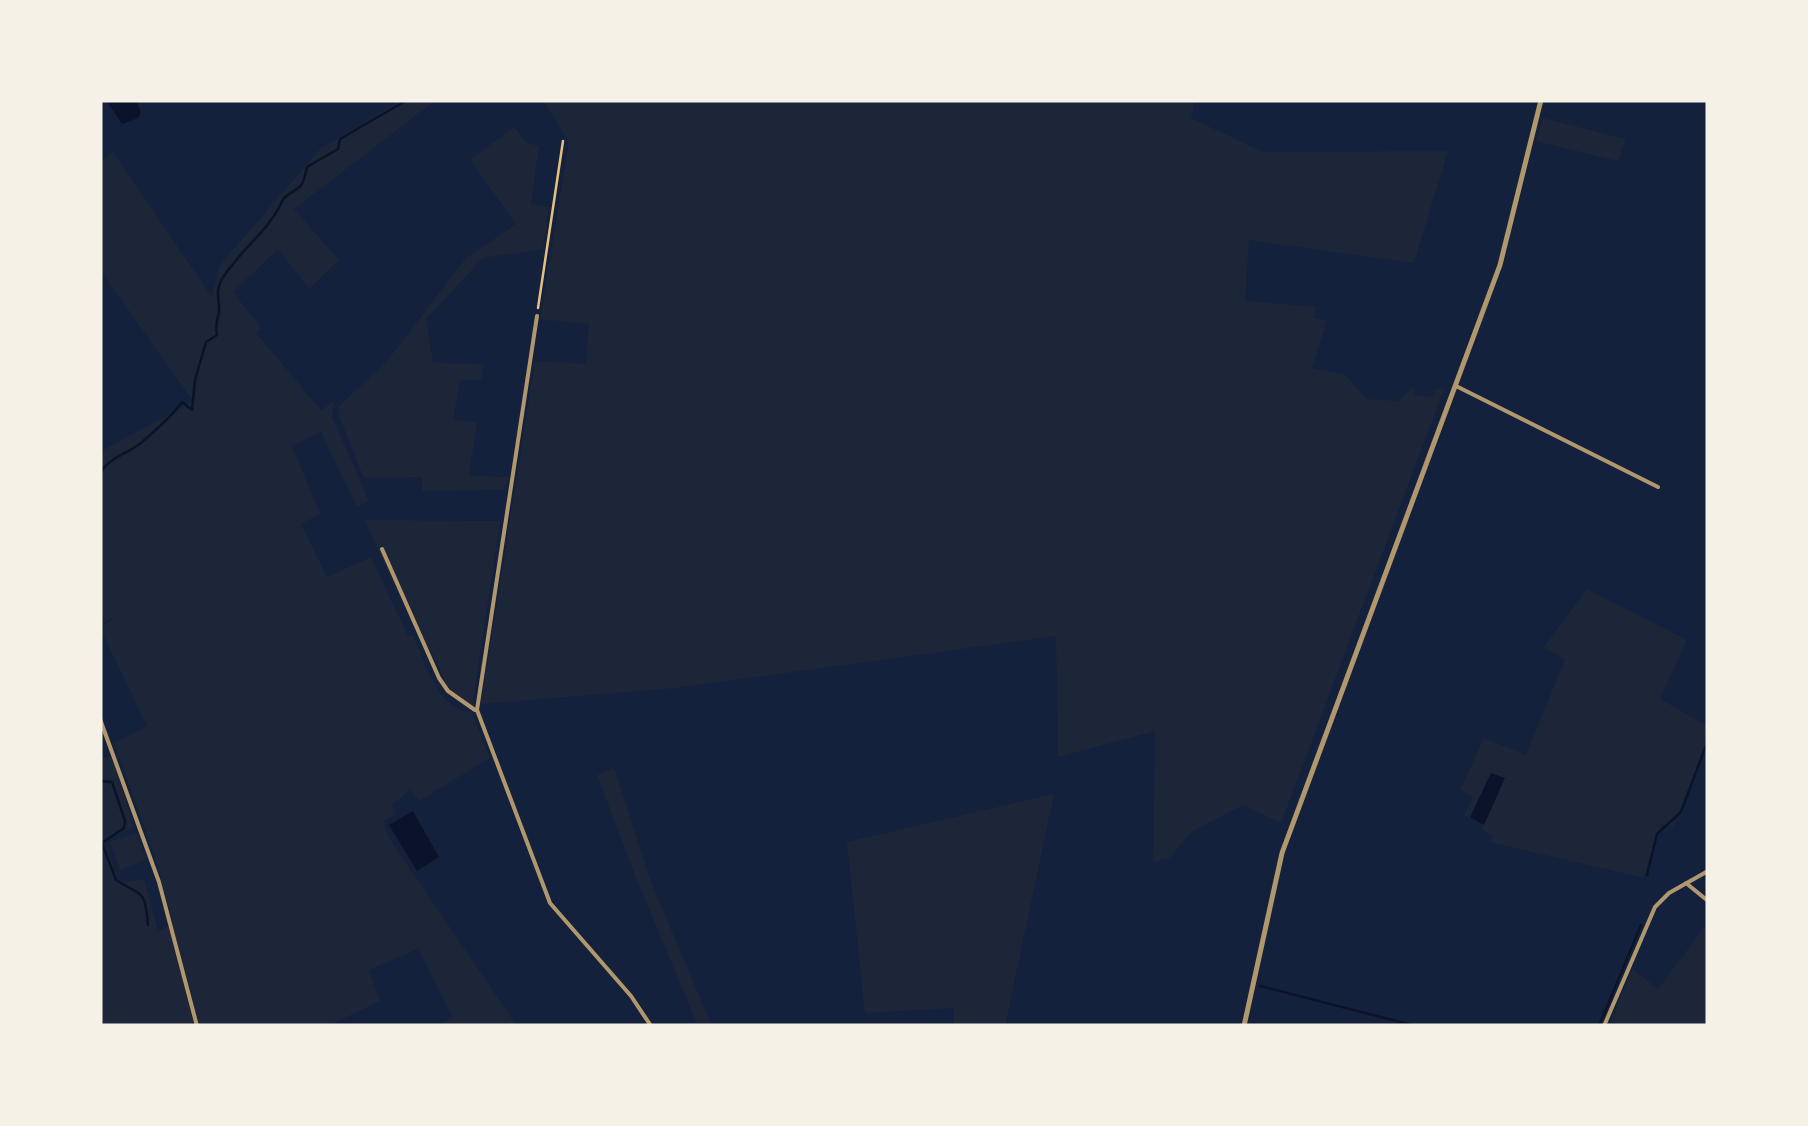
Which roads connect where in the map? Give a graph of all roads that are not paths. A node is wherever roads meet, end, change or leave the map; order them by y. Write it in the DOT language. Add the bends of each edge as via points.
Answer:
graph roads {
  1 [pos="1541,100"];
  2 [pos="537,316"];
  3 [pos="1456,386"];
  4 [pos="1658,486"];
  5 [pos="382,549"];
  6 [pos="477,710"];
  7 [pos="100,719"];
  8 [pos="1708,870"];
  9 [pos="1686,883"];
  10 [pos="1708,901"];
  11 [pos="197,1026"];
  12 [pos="651,1026"];
  13 [pos="1244,1026"];
  14 [pos="1604,1026"];
  1 -- 3 [label="street" via="1500,265"];
  2 -- 6 [label="street"];
  3 -- 4 [label="street"];
  3 -- 13 [label="street" via="1282,853"];
  5 -- 6 [label="street" via="440,678"];
  6 -- 12 [label="street" via="550,903"];
  7 -- 11 [label="street" via="158,882"];
  8 -- 9 [label="street"];
  9 -- 10 [label="street"];
  9 -- 14 [label="street" via="1661,899 1647,922"];
}
